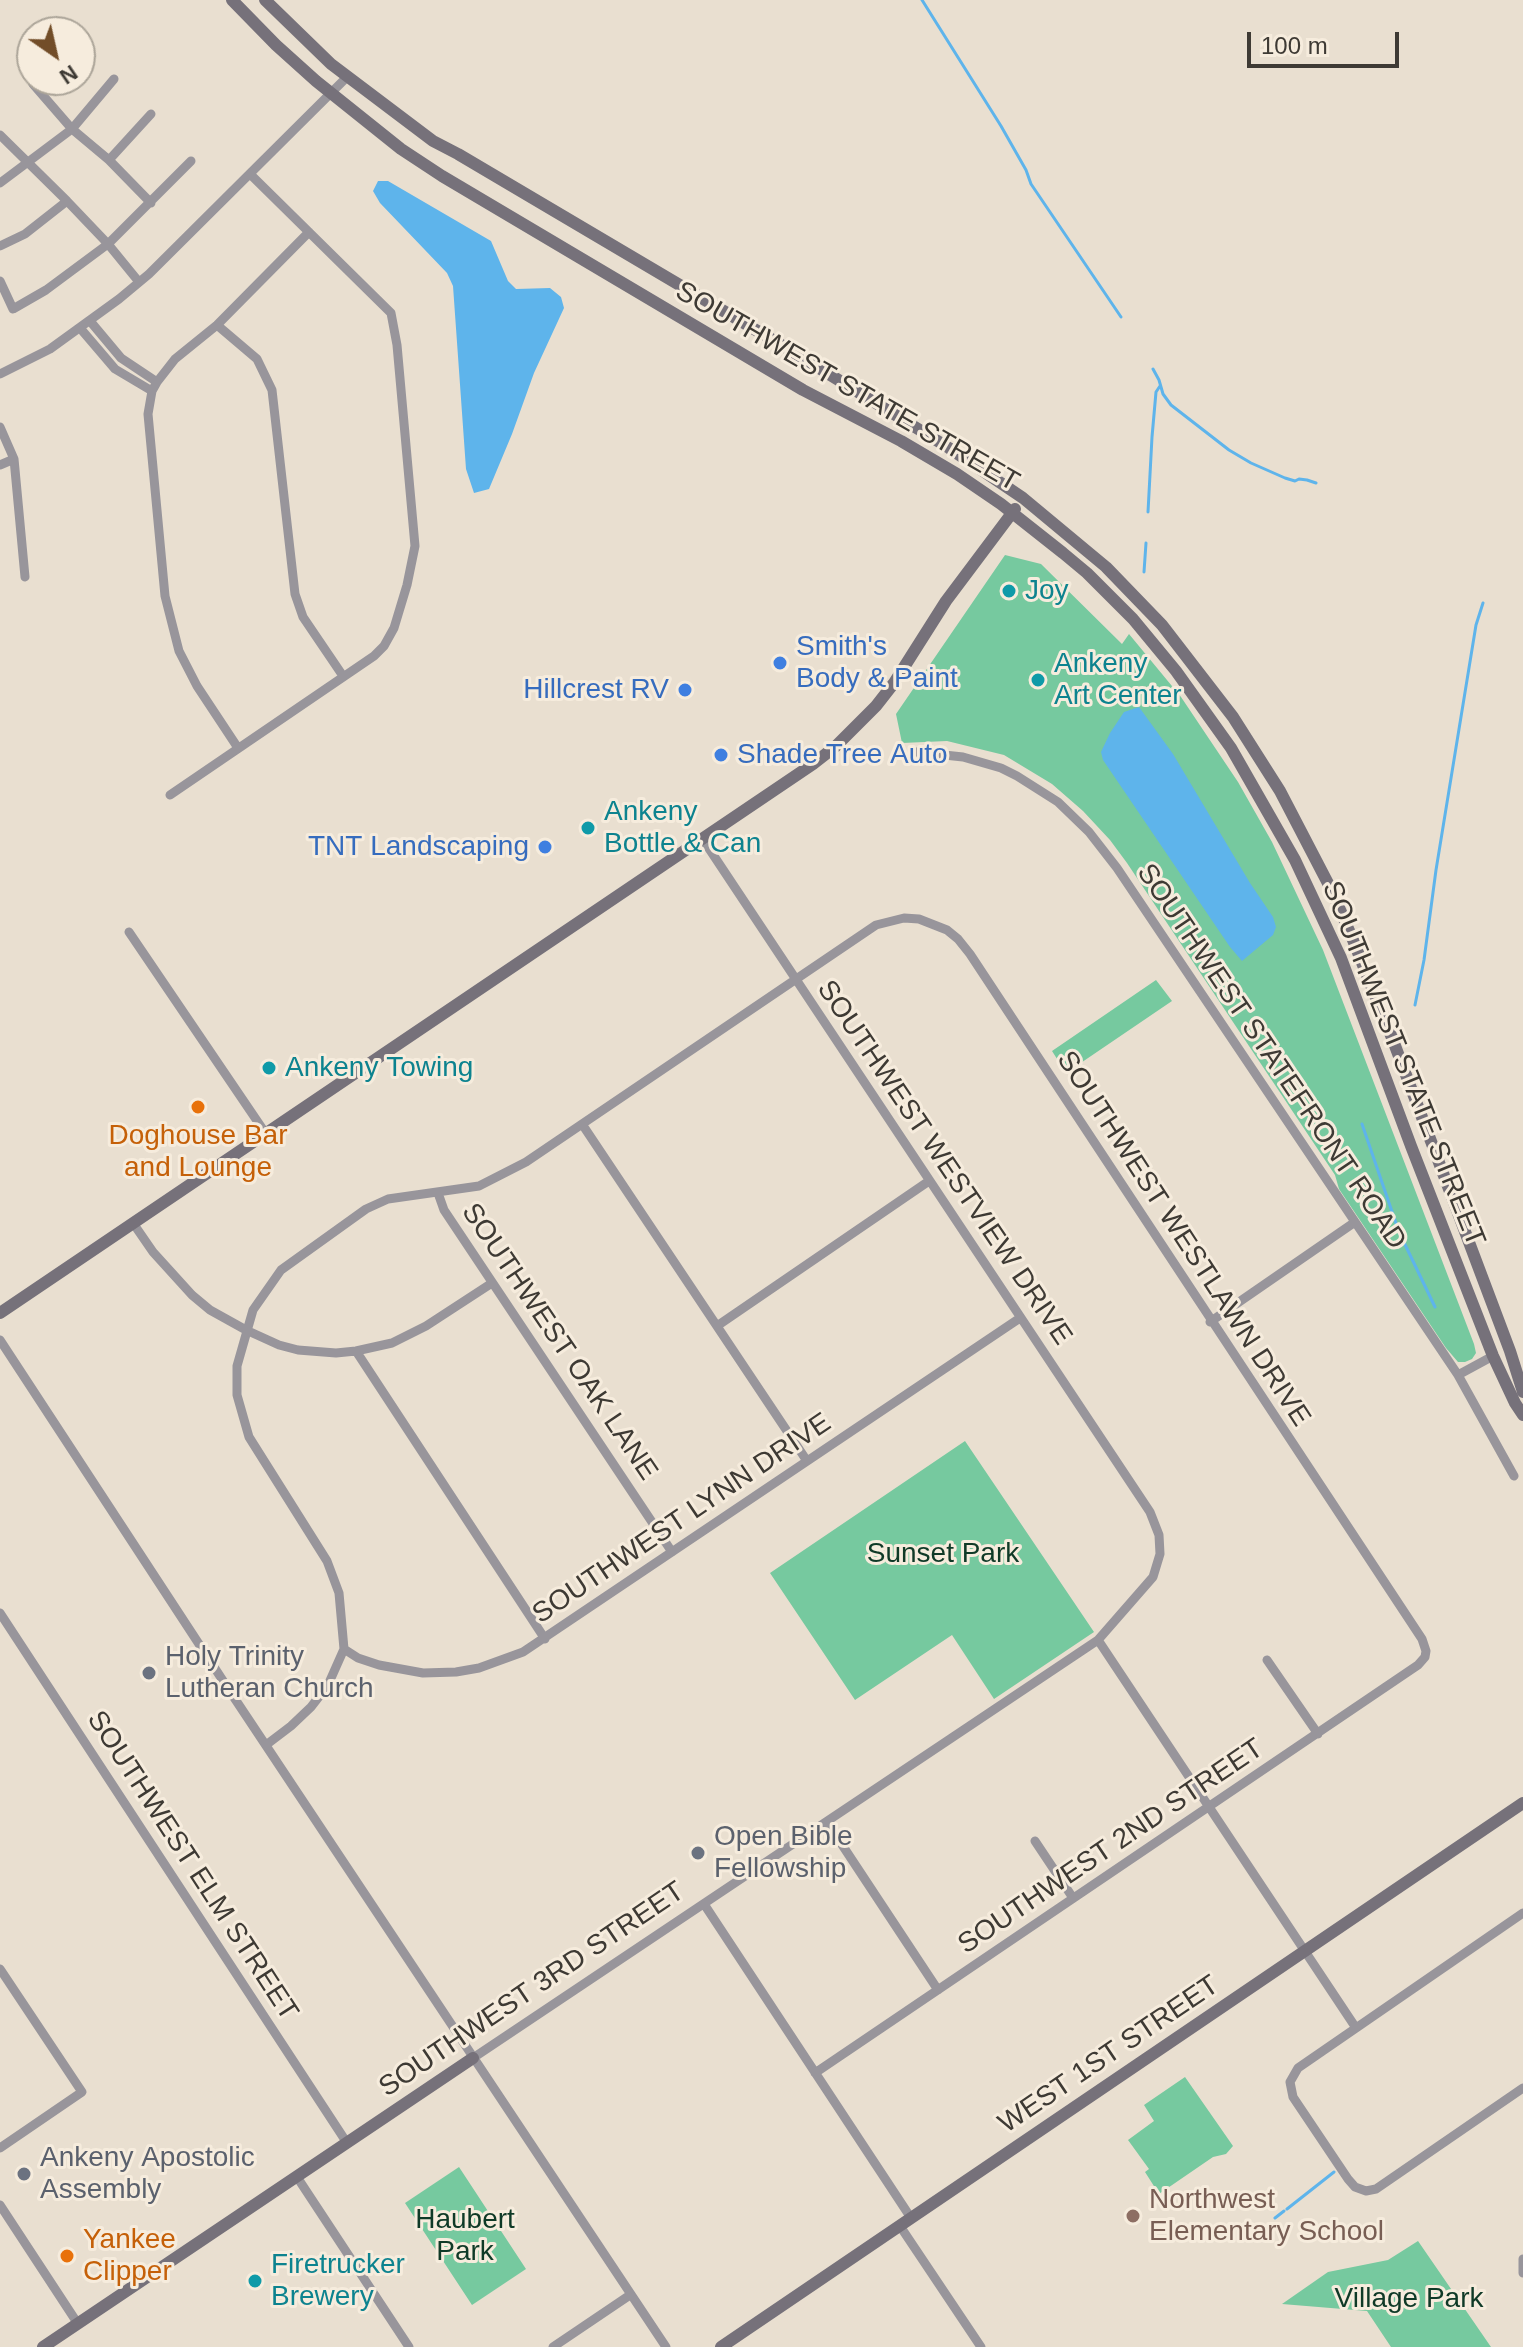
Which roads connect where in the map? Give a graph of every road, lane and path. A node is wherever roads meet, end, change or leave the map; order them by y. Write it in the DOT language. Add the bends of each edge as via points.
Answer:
graph roads {
  1 [pos="232,0"];
  2 [pos="265,0"];
  3 [pos="348,76"];
  4 [pos="114,79"];
  5 [pos="330,94"];
  6 [pos="46,96"];
  7 [pos="151,114"];
  8 [pos="72,129"];
  9 [pos="0,135"];
  10 [pos="109,160"];
  11 [pos="191,161"];
  12 [pos="28,163"];
  13 [pos="250,174"];
  14 [pos="0,183"];
  15 [pos="67,201"];
  16 [pos="151,203"];
  17 [pos="309,232"];
  18 [pos="108,244"];
  19 [pos="0,246"];
  20 [pos="0,281"];
  21 [pos="139,282"];
  22 [pos="90,321"];
  23 [pos="217,325"];
  24 [pos="80,328"];
  25 [pos="0,374"];
  26 [pos="155,387"];
  27 [pos="0,427"];
  28 [pos="14,459"];
  29 [pos="0,465"];
  30 [pos="1023,498"];
  31 [pos="1013,512"];
  32 [pos="25,577"];
  33 [pos="343,676"];
  34 [pos="238,748"];
  35 [pos="916,752"];
  36 [pos="170,795"];
  37 [pos="702,838"];
  38 [pos="129,932"];
  39 [pos="796,980"];
  40 [pos="582,1124"];
  41 [pos="266,1134"];
  42 [pos="929,1181"];
  43 [pos="438,1193"];
  44 [pos="1355,1222"];
  45 [pos="133,1223"];
  46 [pos="492,1283"];
  47 [pos="0,1313"];
  48 [pos="1020,1318"];
  49 [pos="1210,1322"];
  50 [pos="717,1326"];
  51 [pos="246,1330"];
  52 [pos="0,1340"];
  53 [pos="1523,1346"];
  54 [pos="356,1351"];
  55 [pos="1510,1351"];
  56 [pos="1493,1356"];
  57 [pos="1458,1375"];
  58 [pos="1523,1392"];
  59 [pos="1523,1415"];
  60 [pos="807,1461"];
  61 [pos="1514,1476"];
  62 [pos="672,1552"];
  63 [pos="1153,1577"];
  64 [pos="0,1613"];
  65 [pos="545,1639"];
  66 [pos="1098,1640"];
  67 [pos="344,1649"];
  68 [pos="1426,1651"];
  69 [pos="1267,1660"];
  70 [pos="1318,1734"];
  71 [pos="266,1745"];
  72 [pos="1523,1803"];
  73 [pos="1208,1807"];
  74 [pos="827,1822"];
  75 [pos="1035,1841"];
  76 [pos="1073,1898"];
  77 [pos="704,1904"];
  78 [pos="1523,1913"];
  79 [pos="1305,1952"];
  80 [pos="0,1969"];
  81 [pos="938,1990"];
  82 [pos="1356,2028"];
  83 [pos="473,2058"];
  84 [pos="815,2073"];
  85 [pos="1523,2088"];
  86 [pos="347,2143"];
  87 [pos="0,2148"];
  88 [pos="297,2177"];
  89 [pos="0,2205"];
  90 [pos="906,2222"];
  91 [pos="1523,2259"];
  92 [pos="1523,2273"];
  93 [pos="630,2295"];
  94 [pos="78,2324"];
  95 [pos="43,2347"];
  96 [pos="409,2347"];
  97 [pos="553,2347"];
  98 [pos="666,2347"];
  99 [pos="721,2347"];
  100 [pos="981,2347"];
  1 -- 5 [label="main road, SOUTHWEST STATE STREET"];
  2 -- 3 [label="main road, SOUTHWEST STATE STREET"];
  3 -- 5 [label="street"];
  3 -- 30 [label="main road, SOUTHWEST STATE STREET" via="433,141 816,366"];
  4 -- 8 [label="street"];
  5 -- 13 [label="street"];
  5 -- 31 [label="main road, SOUTHWEST STATE STREET" via="442,176"];
  6 -- 8 [label="street"];
  7 -- 10 [label="street"];
  8 -- 10 [label="street"];
  8 -- 12 [label="street"];
  9 -- 12 [label="street"];
  10 -- 16 [label="street"];
  11 -- 16 [label="street"];
  12 -- 14 [label="street"];
  12 -- 15 [label="street"];
  13 -- 17 [label="street"];
  13 -- 21 [label="street"];
  15 -- 18 [label="street"];
  15 -- 19 [label="street"];
  16 -- 18 [label="street"];
  17 -- 23 [label="street"];
  17 -- 33 [label="street" via="391,313 415,546 394,628 374,656"];
  18 -- 20 [label="street" via="13,309"];
  18 -- 21 [label="street"];
  21 -- 22 [label="street"];
  22 -- 24 [label="street"];
  22 -- 26 [label="street"];
  23 -- 26 [label="street" via="175,359"];
  23 -- 33 [label="street" via="257,359 272,390 295,594 303,617"];
  24 -- 25 [label="street"];
  24 -- 26 [label="street" via="115,369"];
  26 -- 34 [label="street" via="148,414 165,596 179,651"];
  27 -- 28 [label="street"];
  28 -- 29 [label="street"];
  28 -- 32 [label="street"];
  30 -- 31 [label="main road"];
  30 -- 55 [label="main road, SOUTHWEST STATE STREET" via="1106,567 1162,625 1233,717 1280,791 1359,952"];
  31 -- 37 [label="main road" via="946,601 894,683 857,727 813,764"];
  31 -- 56 [label="main road, SOUTHWEST STATE STREET" via="1087,573 1154,644 1231,748 1278,829 1341,958"];
  33 -- 34 [label="street"];
  34 -- 36 [label="street"];
  35 -- 44 [label="street, SOUTHWEST STATEFRONT ROAD" via="963,757 1009,772 1058,802 1089,832"];
  37 -- 39 [label="street, SOUTHWEST WESTVIEW DRIVE"];
  37 -- 41 [label="main road"];
  38 -- 41 [label="street"];
  39 -- 40 [label="street, SOUTHWEST WESTLAWN DRIVE"];
  39 -- 42 [label="street, SOUTHWEST WESTVIEW DRIVE"];
  39 -- 49 [label="street, SOUTHWEST WESTLAWN DRIVE" via="890,920 919,919 958,939"];
  40 -- 43 [label="street, SOUTHWEST WESTLAWN DRIVE" via="500,1177"];
  40 -- 50 [label="street"];
  41 -- 45 [label="main road"];
  42 -- 48 [label="street, SOUTHWEST WESTVIEW DRIVE"];
  42 -- 50 [label="street"];
  43 -- 46 [label="street, SOUTHWEST OAK LANE"];
  43 -- 51 [label="street, SOUTHWEST WESTLAWN DRIVE" via="388,1199 298,1256 267,1288"];
  44 -- 49 [label="street"];
  44 -- 57 [label="street, SOUTHWEST STATEFRONT ROAD"];
  45 -- 47 [label="main road"];
  45 -- 51 [label="street" via="192,1295"];
  46 -- 54 [label="street" via="410,1336"];
  46 -- 62 [label="street, SOUTHWEST OAK LANE"];
  48 -- 60 [label="street, SOUTHWEST LYNN DRIVE"];
  48 -- 63 [label="street, SOUTHWEST WESTVIEW DRIVE" via="1150,1512 1160,1554"];
  49 -- 68 [label="street, SOUTHWEST WESTLAWN DRIVE"];
  50 -- 60 [label="street"];
  51 -- 54 [label="street" via="298,1350"];
  51 -- 67 [label="street, SOUTHWEST WESTLAWN DRIVE" via="237,1366 243,1423 327,1561 339,1593"];
  52 -- 71 [label="street"];
  53 -- 55 [label="main road"];
  54 -- 65 [label="street"];
  55 -- 56 [label="main road"];
  55 -- 58 [label="main road, SOUTHWEST STATE STREET"];
  56 -- 57 [label="street"];
  56 -- 59 [label="main road, SOUTHWEST STATE STREET"];
  57 -- 61 [label="street, SOUTHWEST STATEFRONT ROAD"];
  60 -- 62 [label="street, SOUTHWEST LYNN DRIVE"];
  62 -- 65 [label="street, SOUTHWEST LYNN DRIVE"];
  63 -- 66 [label="street, SOUTHWEST 3RD STREET"];
  64 -- 86 [label="street, SOUTHWEST ELM STREET"];
  65 -- 67 [label="street, SOUTHWEST LYNN DRIVE" via="501,1661 456,1672 401,1670"];
  66 -- 73 [label="street"];
  66 -- 74 [label="street, SOUTHWEST 3RD STREET"];
  67 -- 71 [label="street" via="311,1707"];
  68 -- 70 [label="street, SOUTHWEST 2ND STREET" via="1418,1665"];
  69 -- 70 [label="street"];
  70 -- 73 [label="street, SOUTHWEST 2ND STREET"];
  71 -- 83 [label="street"];
  72 -- 79 [label="main road, WEST 1ST STREET"];
  73 -- 76 [label="street, SOUTHWEST 2ND STREET"];
  73 -- 79 [label="street"];
  74 -- 77 [label="street, SOUTHWEST 3RD STREET"];
  74 -- 81 [label="street"];
  75 -- 76 [label="street"];
  76 -- 81 [label="street, SOUTHWEST 2ND STREET"];
  77 -- 83 [label="street, SOUTHWEST 3RD STREET"];
  77 -- 84 [label="street"];
  78 -- 82 [label="street"];
  79 -- 82 [label="street"];
  79 -- 90 [label="main road, WEST 1ST STREET"];
  80 -- 87 [label="street" via="82,2092"];
  81 -- 84 [label="street, SOUTHWEST 2ND STREET"];
  82 -- 85 [label="street" via="1298,2068 1290,2090 1348,2179 1366,2191"];
  83 -- 86 [label="main road, SOUTHWEST 3RD STREET"];
  83 -- 93 [label="street"];
  84 -- 90 [label="street"];
  86 -- 88 [label="main road, SOUTHWEST 3RD STREET"];
  88 -- 94 [label="main road, SOUTHWEST 3RD STREET"];
  88 -- 96 [label="street"];
  89 -- 94 [label="street"];
  90 -- 99 [label="main road, WEST 1ST STREET"];
  90 -- 100 [label="street"];
  91 -- 92 [label="street"];
  93 -- 97 [label="street"];
  93 -- 98 [label="street"];
  94 -- 95 [label="main road, SOUTHWEST 3RD STREET"];
}
